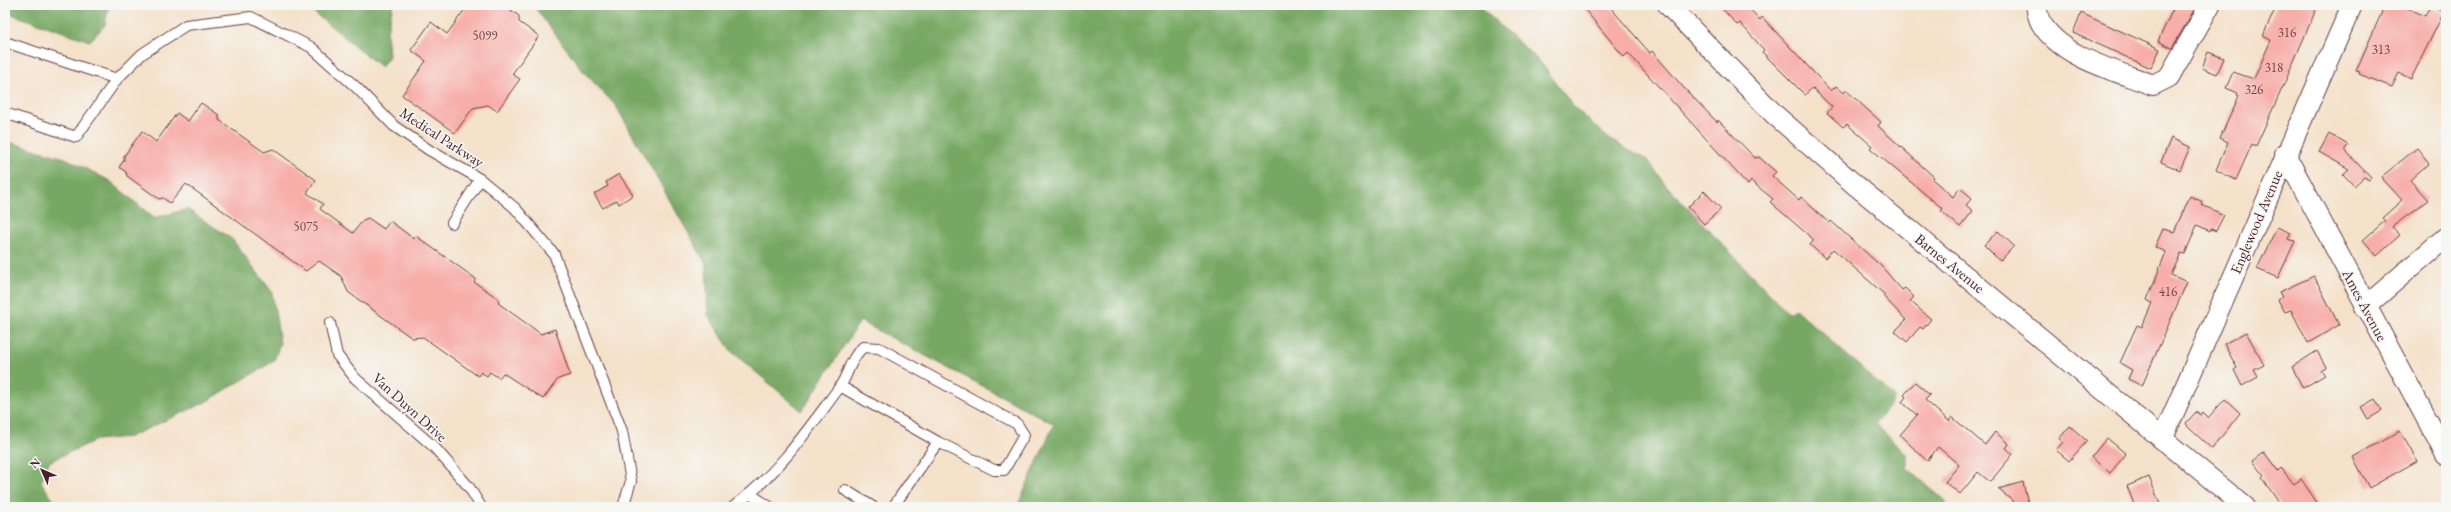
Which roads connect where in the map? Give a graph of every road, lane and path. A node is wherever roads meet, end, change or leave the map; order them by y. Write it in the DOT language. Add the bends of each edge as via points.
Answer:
graph roads {
  1 [pos="1668,5"];
  2 [pos="2036,5"];
  3 [pos="2210,5"];
  4 [pos="2352,5"];
  5 [pos="5,42"];
  6 [pos="117,79"];
  7 [pos="5,112"];
  8 [pos="2286,154"];
  9 [pos="480,179"];
  10 [pos="452,223"];
  11 [pos="2446,237"];
  12 [pos="2365,307"];
  13 [pos="330,323"];
  14 [pos="840,386"];
  15 [pos="2162,440"];
  16 [pos="938,442"];
  17 [pos="2446,456"];
  18 [pos="845,490"];
  19 [pos="750,494"];
  20 [pos="481,507"];
  21 [pos="623,507"];
  22 [pos="733,507"];
  23 [pos="770,507"];
  24 [pos="873,507"];
  25 [pos="893,507"];
  26 [pos="2245,507"];
  1 -- 15 [label="street, Barnes Avenue" via="1775,115 1854,184"];
  2 -- 3 [label="street" via="2040,22 2056,41 2069,51 2153,86 2169,77"];
  4 -- 8 [label="street, Englewood Avenue"];
  5 -- 6 [label="lane"];
  6 -- 7 [label="lane, Medical Parkway" via="76,137"];
  6 -- 9 [label="lane, Medical Parkway" via="142,54 186,25 251,17 311,47 357,88 394,126 429,150"];
  8 -- 12 [label="street, Ames Avenue"];
  8 -- 15 [label="street, Englewood Avenue"];
  9 -- 10 [label="lane"];
  9 -- 21 [label="lane, Medical Parkway" via="515,208 554,254 622,431 631,481"];
  11 -- 12 [label="street"];
  12 -- 17 [label="street, Ames Avenue"];
  13 -- 20 [label="lane, Van Duyn Drive" via="337,355 355,378 434,447 469,487"];
  14 -- 16 [label="lane"];
  14 -- 16 [label="lane" via="854,356 863,347 879,348 1016,424 1024,435 1004,470 994,470"];
  14 -- 19 [label="lane" via="772,474"];
  15 -- 26 [label="street, Barnes Avenue"];
  16 -- 25 [label="lane"];
  18 -- 24 [label="lane"];
  19 -- 22 [label="lane"];
  19 -- 23 [label="lane"];
}
